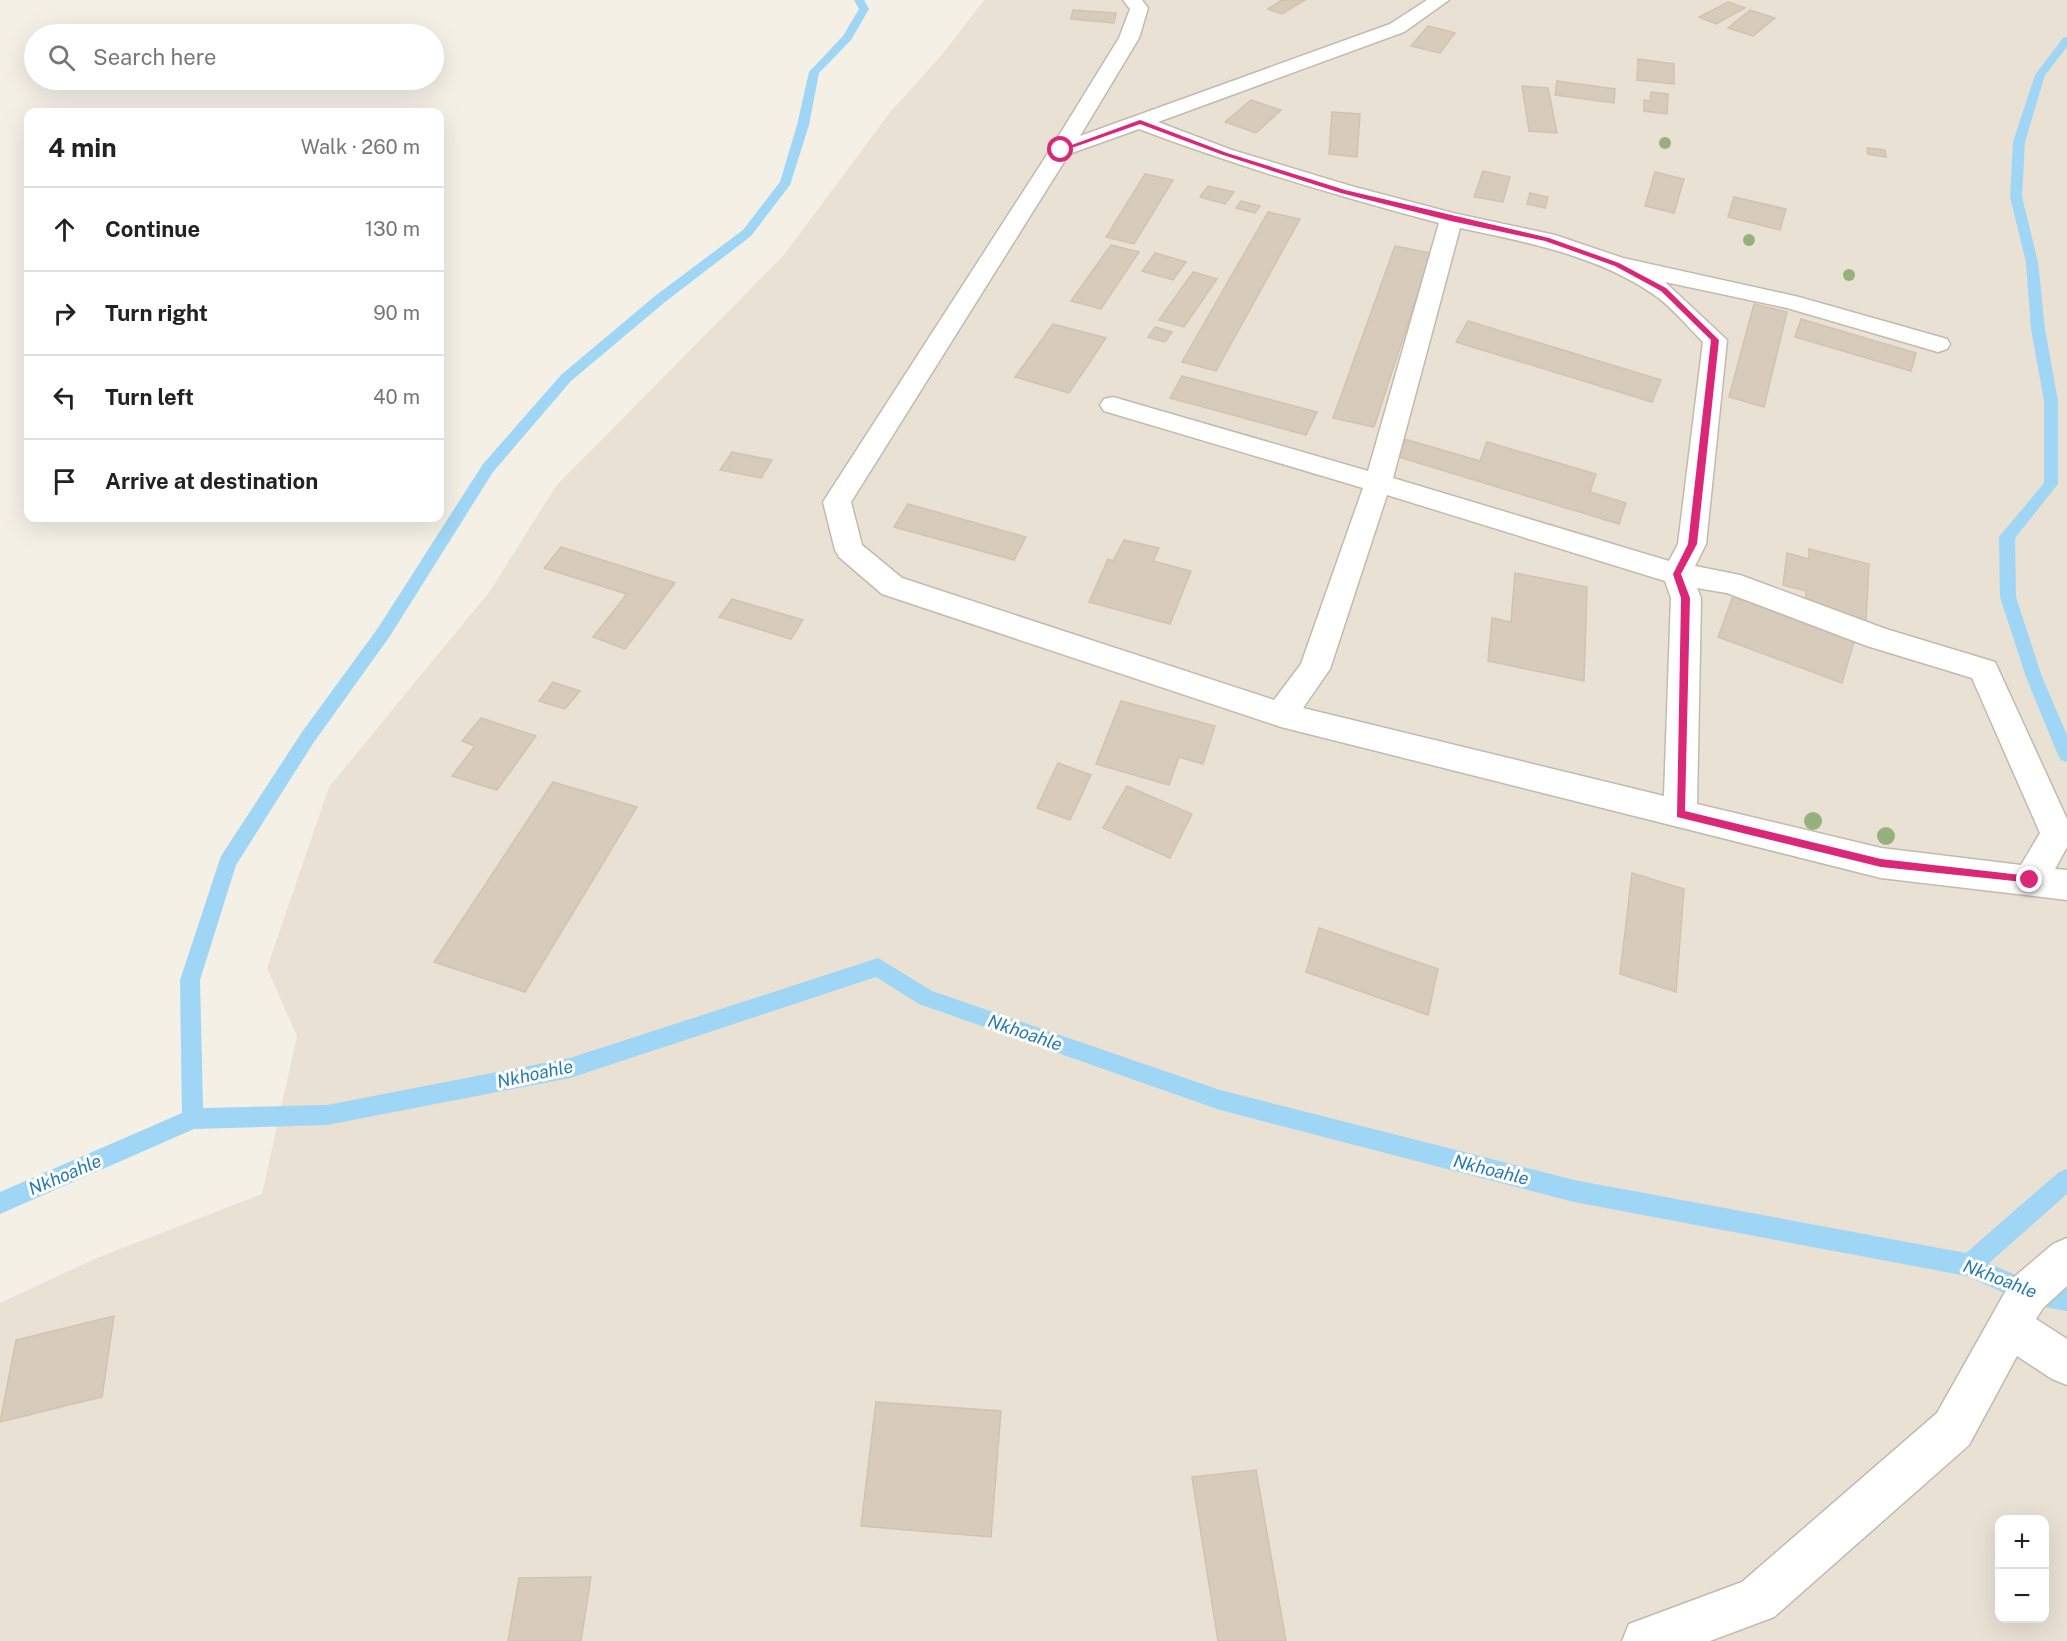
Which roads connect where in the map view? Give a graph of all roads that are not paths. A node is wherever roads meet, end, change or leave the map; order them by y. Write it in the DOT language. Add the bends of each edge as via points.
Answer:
graph roads {
  1 [pos="1132,0"];
  2 [pos="1440,0"];
  3 [pos="1140,122"];
  4 [pos="1061,150"];
  5 [pos="1451,219"];
  6 [pos="1617,264"];
  7 [pos="1938,345"];
  8 [pos="1113,405"];
  9 [pos="1378,483"];
  10 [pos="1677,574"];
  11 [pos="1281,715"];
  12 [pos="1680,814"];
  13 [pos="2030,880"];
  14 [pos="2067,885"];
  15 [pos="2067,1258"];
  16 [pos="2011,1327"];
  17 [pos="2067,1364"];
  18 [pos="1646,1641"];
  1 -- 4 [label="street" via="1139,8 1129,38"];
  2 -- 3 [label="street" via="1397,28"];
  3 -- 4 [label="street"];
  3 -- 5 [label="street" via="1332,188"];
  4 -- 11 [label="street" via="837,502 849,550 892,586"];
  5 -- 6 [label="street" via="1547,240"];
  5 -- 9 [label="street"];
  6 -- 7 [label="street" via="1791,302"];
  6 -- 10 [label="street" via="1663,290 1715,340 1692,544"];
  8 -- 9 [label="street"];
  9 -- 10 [label="street"];
  9 -- 11 [label="street" via="1315,669"];
  10 -- 12 [label="street" via="1686,598"];
  10 -- 13 [label="street" via="1730,583 1878,638 1984,670 2057,834"];
  11 -- 12 [label="street"];
  12 -- 13 [label="street" via="1881,863"];
  13 -- 14 [label="street"];
  15 -- 16 [label="street" via="2028,1293"];
  16 -- 17 [label="street"];
  16 -- 18 [label="street" via="1953,1429 1766,1592 1756,1600"];
}
